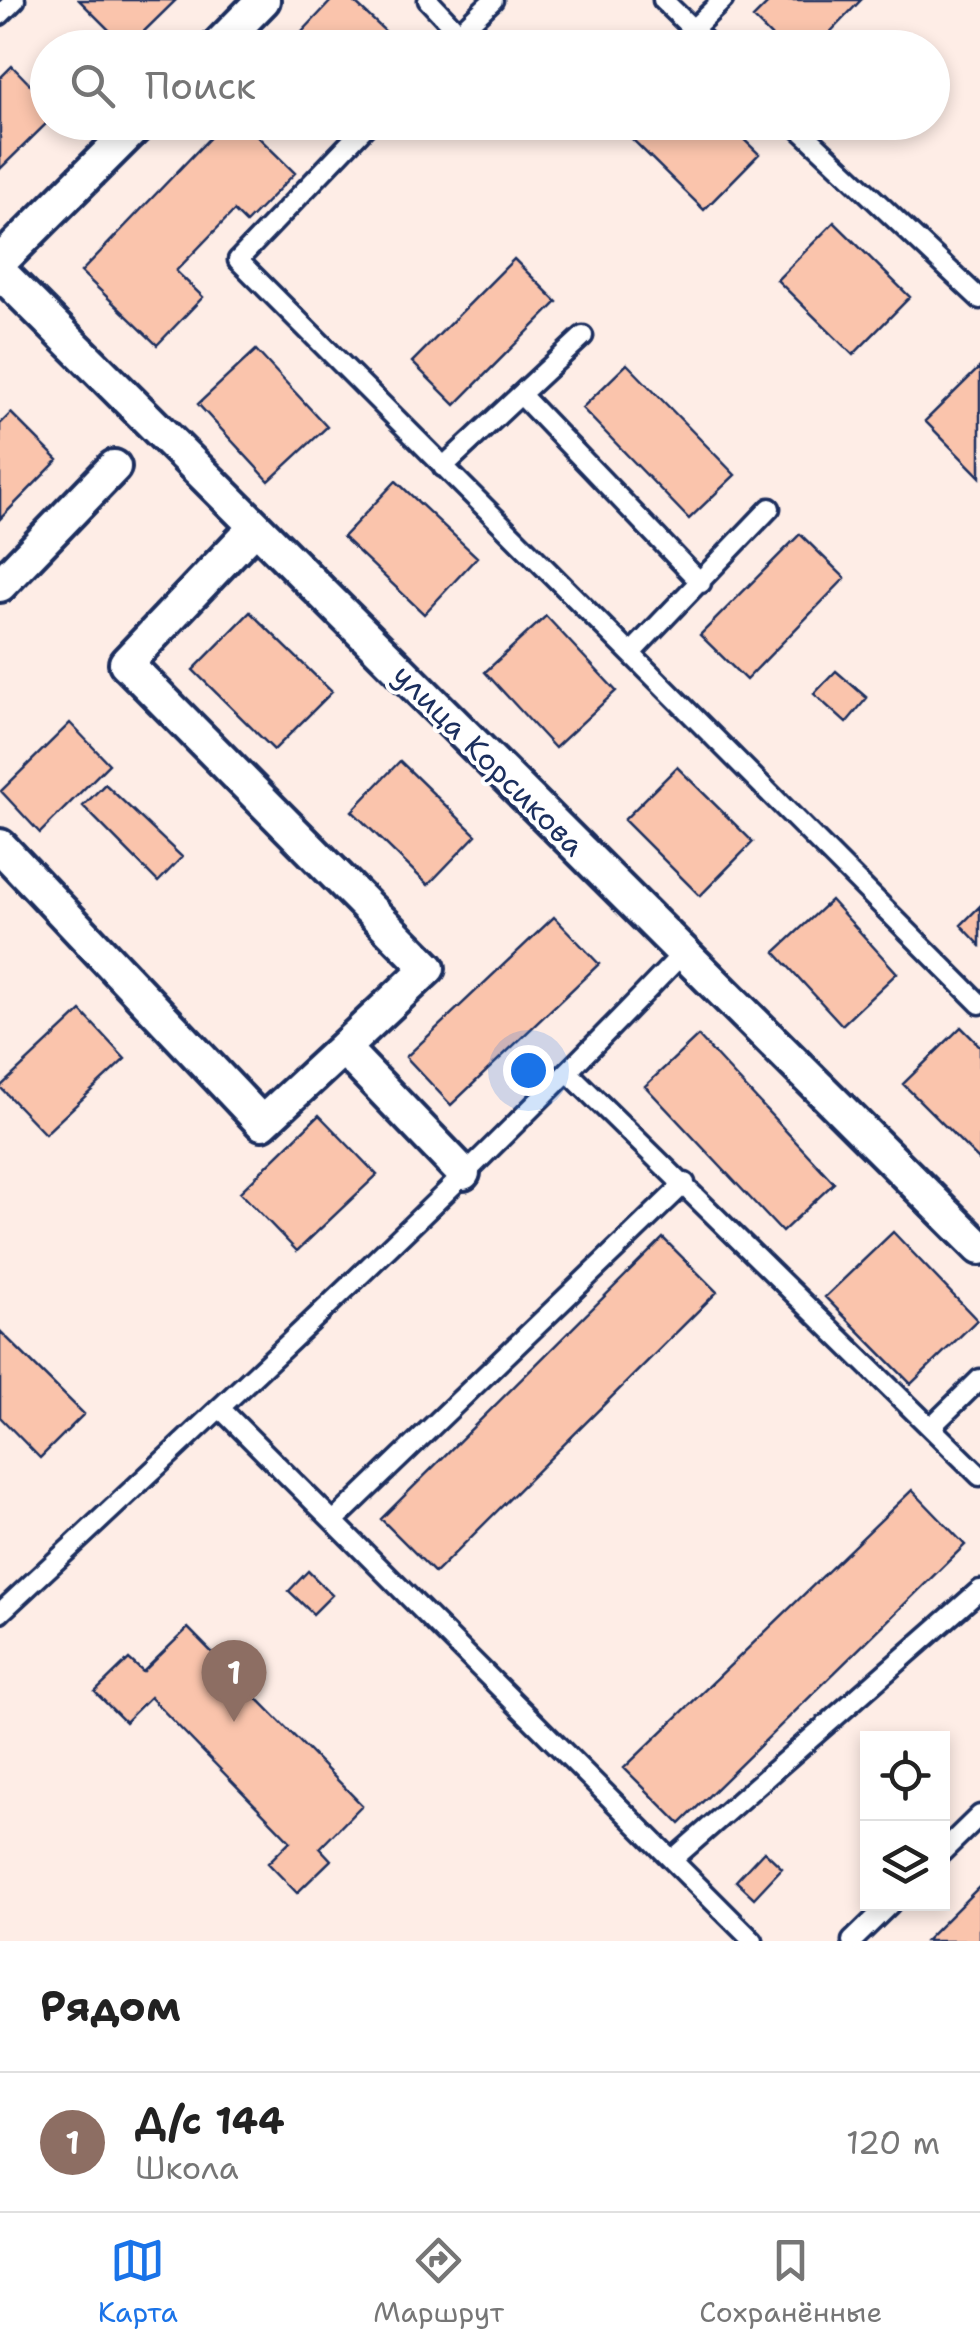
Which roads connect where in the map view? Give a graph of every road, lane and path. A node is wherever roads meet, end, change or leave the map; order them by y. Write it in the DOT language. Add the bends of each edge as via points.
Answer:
graph roads {
  1 [pos="15,0"];
  2 [pos="263,0"];
  3 [pos="428,0"];
  4 [pos="494,0"];
  5 [pos="663,0"];
  6 [pos="723,0"];
  7 [pos="0,15"];
  8 [pos="234,30"];
  9 [pos="456,30"];
  10 [pos="460,30"];
  11 [pos="692,30"];
  12 [pos="122,140"];
  13 [pos="353,140"];
  14 [pos="811,140"];
  15 [pos="0,262"];
  16 [pos="0,272"];
  17 [pos="980,300"];
  18 [pos="584,336"];
  19 [pos="522,396"];
  20 [pos="114,466"];
  21 [pos="442,467"];
  22 [pos="770,508"];
  23 [pos="255,528"];
  24 [pos="700,583"];
  25 [pos="0,584"];
  26 [pos="632,652"];
  27 [pos="0,846"];
  28 [pos="683,952"];
  29 [pos="980,1004"];
  30 [pos="343,1048"];
  31 [pos="569,1072"];
  32 [pos="463,1173"];
  33 [pos="684,1183"];
  34 [pos="976,1235"];
  35 [pos="980,1379"];
  36 [pos="220,1408"];
  37 [pos="932,1426"];
  38 [pos="980,1476"];
  39 [pos="335,1520"];
  40 [pos="980,1590"];
  41 [pos="0,1613"];
  42 [pos="980,1815"];
  43 [pos="950,1844"];
  44 [pos="672,1860"];
  45 [pos="883,1911"];
  46 [pos="752,1941"];
  47 [pos="852,1941"];
  1 -- 7 [label="lane"];
  2 -- 8 [label="street"];
  3 -- 9 [label="lane"];
  4 -- 10 [label="lane"];
  5 -- 11 [label="lane"];
  6 -- 11 [label="lane"];
  12 -- 15 [label="street"];
  13 -- 21 [label="lane" via="238,260"];
  14 -- 17 [label="lane"];
  16 -- 23 [label="street, улица Корсикова"];
  18 -- 19 [label="lane"];
  19 -- 21 [label="lane"];
  19 -- 24 [label="lane"];
  20 -- 25 [label="street"];
  21 -- 26 [label="lane"];
  22 -- 24 [label="lane"];
  23 -- 28 [label="street, улица Корсикова"];
  23 -- 30 [label="street" via="126,663 428,968"];
  24 -- 26 [label="lane"];
  26 -- 29 [label="lane"];
  27 -- 30 [label="street" via="262,1123"];
  28 -- 31 [label="lane"];
  28 -- 34 [label="street, улица Корсикова"];
  30 -- 32 [label="street"];
  31 -- 32 [label="lane"];
  31 -- 33 [label="lane"];
  32 -- 36 [label="lane"];
  33 -- 37 [label="lane"];
  33 -- 39 [label="lane"];
  35 -- 37 [label="lane"];
  36 -- 39 [label="lane"];
  36 -- 41 [label="lane"];
  37 -- 38 [label="lane"];
  39 -- 44 [label="lane"];
  40 -- 44 [label="lane"];
  42 -- 43 [label="lane"];
  44 -- 46 [label="lane"];
  45 -- 47 [label="lane"];
}
